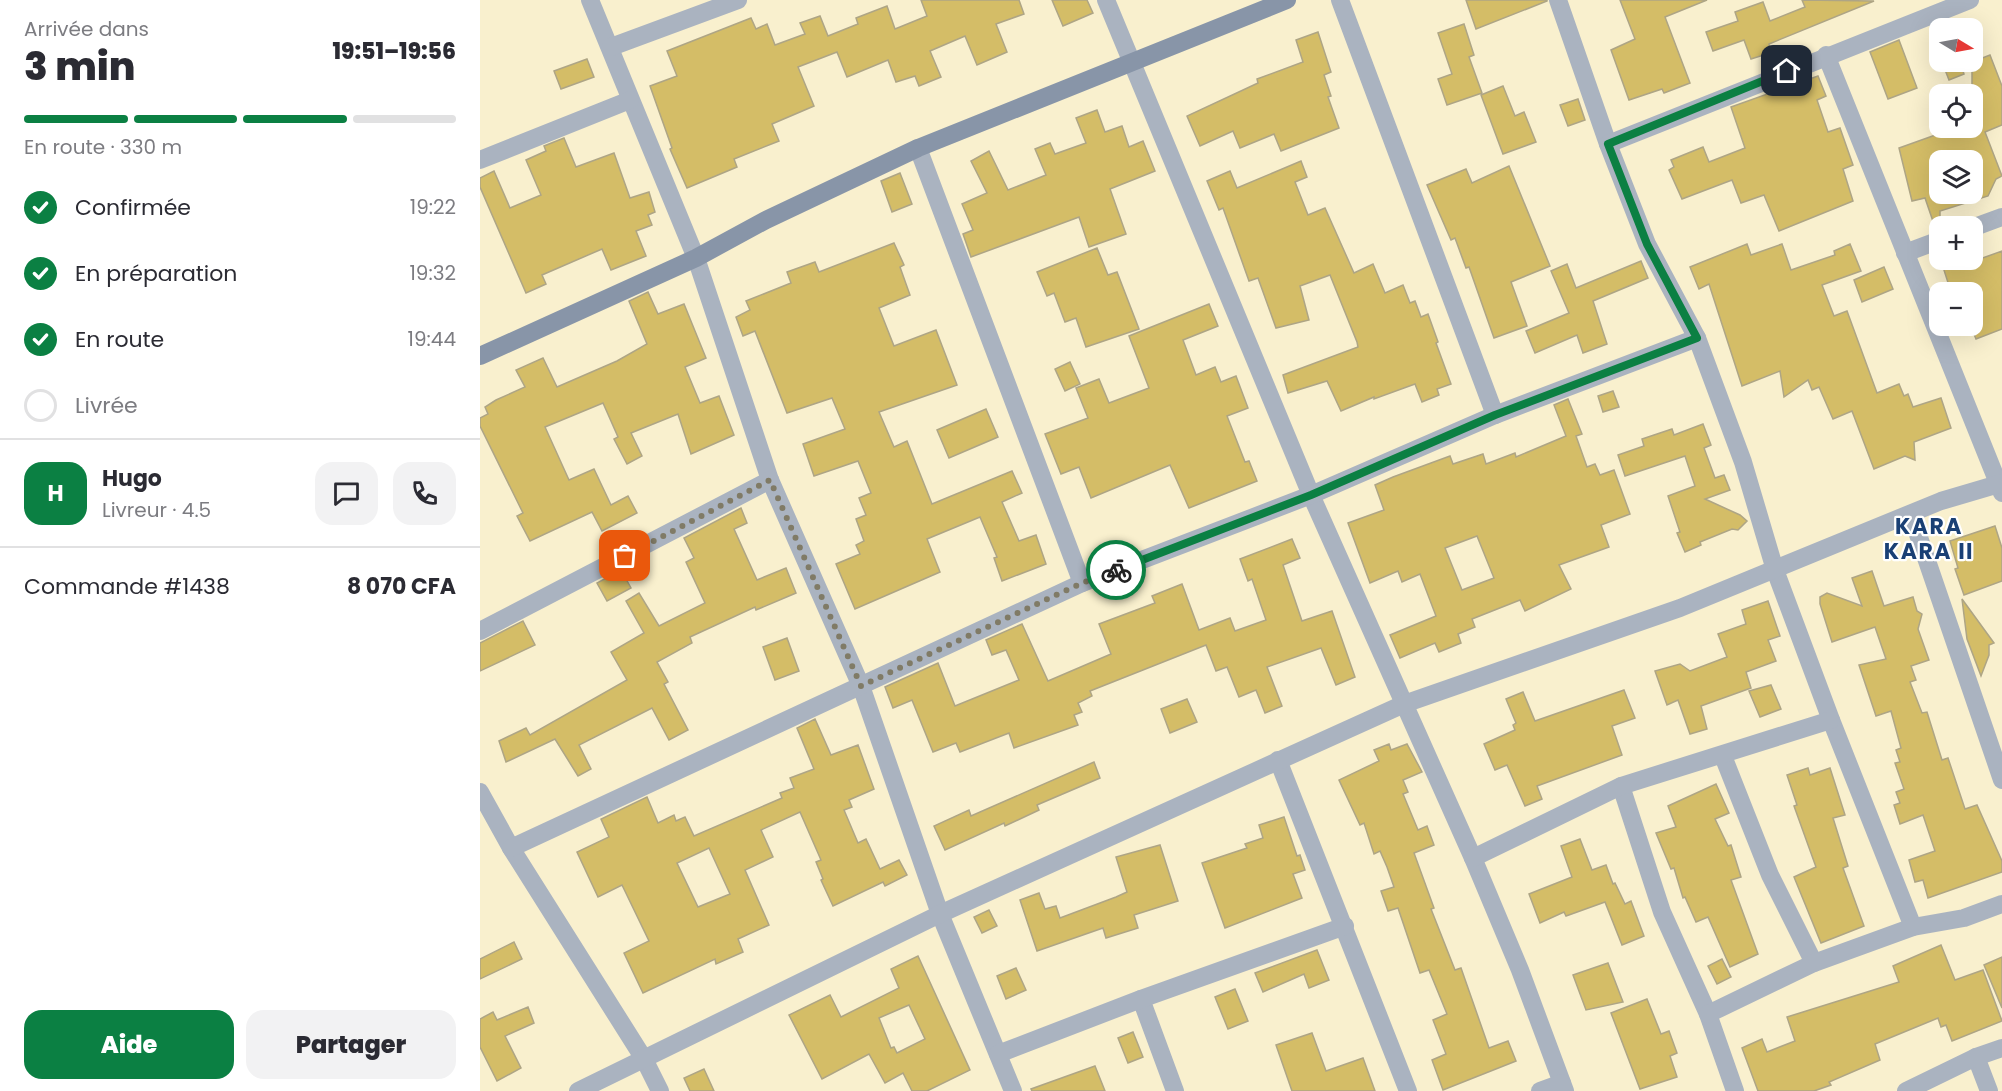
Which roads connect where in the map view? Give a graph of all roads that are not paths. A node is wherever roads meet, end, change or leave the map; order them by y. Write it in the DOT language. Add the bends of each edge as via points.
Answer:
graph roads {
  1 [pos="590,0"];
  2 [pos="738,0"];
  3 [pos="1106,0"];
  4 [pos="1287,0"];
  5 [pos="1340,0"];
  6 [pos="1558,0"];
  7 [pos="1957,2"];
  8 [pos="611,47"];
  9 [pos="1826,55"];
  10 [pos="1132,64"];
  11 [pos="630,100"];
  12 [pos="1608,144"];
  13 [pos="918,148"];
  14 [pos="480,160"];
  15 [pos="2002,217"];
  16 [pos="1983,224"];
  17 [pos="1929,244"];
  18 [pos="1905,253"];
  19 [pos="696,258"];
  20 [pos="1697,338"];
  21 [pos="480,356"];
  22 [pos="1495,415"];
  23 [pos="770,480"];
  24 [pos="2001,487"];
  25 [pos="1311,495"];
  26 [pos="1911,514"];
  27 [pos="1775,570"];
  28 [pos="1082,583"];
  29 [pos="480,632"];
  30 [pos="861,686"];
  31 [pos="1404,704"];
  32 [pos="1831,720"];
  33 [pos="1723,756"];
  34 [pos="1278,760"];
  35 [pos="2000,768"];
  36 [pos="1621,786"];
  37 [pos="480,792"];
  38 [pos="511,848"];
  39 [pos="1473,858"];
  40 [pos="2002,904"];
  41 [pos="940,914"];
  42 [pos="1345,926"];
  43 [pos="1913,927"];
  44 [pos="1814,963"];
  45 [pos="1141,999"];
  46 [pos="1708,1014"];
  47 [pos="2002,1048"];
  48 [pos="998,1054"];
  49 [pos="1976,1057"];
  50 [pos="644,1059"];
  51 [pos="1563,1087"];
  52 [pos="578,1091"];
  53 [pos="660,1091"];
  54 [pos="1012,1091"];
  55 [pos="1175,1091"];
  56 [pos="1408,1091"];
  57 [pos="1540,1091"];
  58 [pos="1735,1091"];
  59 [pos="1906,1091"];
  60 [pos="1989,1091"];
  1 -- 8 [label="street"];
  2 -- 8 [label="street"];
  3 -- 10 [label="street"];
  4 -- 10 [label="street"];
  5 -- 22 [label="street"];
  6 -- 12 [label="street"];
  7 -- 9 [label="street"];
  8 -- 11 [label="street"];
  9 -- 12 [label="street"];
  9 -- 18 [label="street"];
  10 -- 13 [label="street"];
  10 -- 25 [label="street"];
  11 -- 14 [label="street"];
  11 -- 19 [label="street"];
  12 -- 20 [label="street" via="1647,244"];
  13 -- 19 [label="street"];
  13 -- 28 [label="street"];
  15 -- 16 [label="street"];
  17 -- 18 [label="street"];
  18 -- 24 [label="street"];
  19 -- 21 [label="street"];
  19 -- 23 [label="street"];
  20 -- 22 [label="street"];
  20 -- 27 [label="street" via="1743,462"];
  22 -- 25 [label="street"];
  23 -- 29 [label="street"];
  23 -- 30 [label="street"];
  24 -- 26 [label="street" via="1941,501"];
  25 -- 28 [label="street"];
  25 -- 31 [label="street"];
  26 -- 27 [label="street"];
  26 -- 35 [label="street"];
  27 -- 31 [label="street" via="1680,608"];
  27 -- 32 [label="street"];
  28 -- 30 [label="street"];
  30 -- 38 [label="street"];
  30 -- 41 [label="street"];
  31 -- 34 [label="street"];
  31 -- 39 [label="street"];
  32 -- 33 [label="street"];
  32 -- 43 [label="street"];
  33 -- 36 [label="street"];
  33 -- 44 [label="street" via="1770,875"];
  34 -- 41 [label="street"];
  34 -- 42 [label="street"];
  36 -- 39 [label="street"];
  36 -- 46 [label="street" via="1662,912"];
  37 -- 38 [label="street"];
  38 -- 50 [label="street"];
  39 -- 51 [label="street"];
  40 -- 43 [label="street" via="1964,918"];
  41 -- 48 [label="street"];
  41 -- 50 [label="street"];
  42 -- 45 [label="street"];
  42 -- 56 [label="street"];
  43 -- 44 [label="street"];
  44 -- 46 [label="street"];
  45 -- 48 [label="street"];
  45 -- 55 [label="street"];
  46 -- 58 [label="street"];
  47 -- 49 [label="street"];
  48 -- 54 [label="street"];
  49 -- 59 [label="street"];
  49 -- 60 [label="street"];
  50 -- 52 [label="street"];
  50 -- 53 [label="street"];
  51 -- 57 [label="street"];
}
